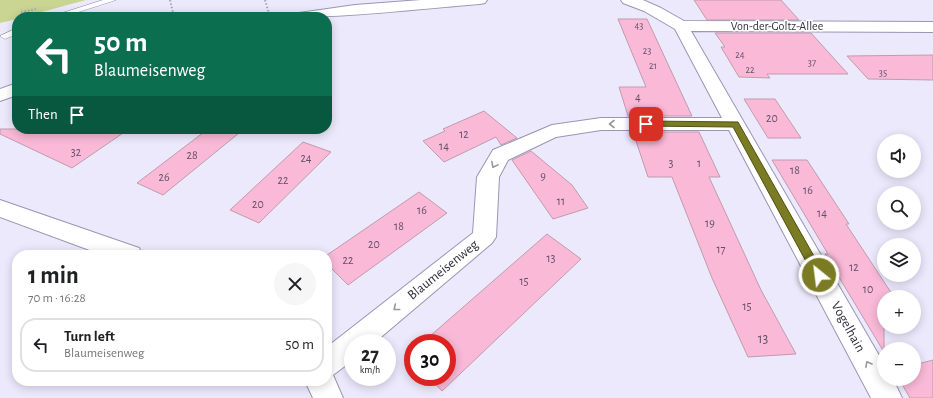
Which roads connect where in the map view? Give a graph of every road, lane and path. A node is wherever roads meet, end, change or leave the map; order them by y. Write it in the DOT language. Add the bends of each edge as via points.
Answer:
graph roads {
  1 [pos="112,0"];
  2 [pos="170,0"];
  3 [pos="265,0"];
  4 [pos="480,0"];
  5 [pos="628,0"];
  6 [pos="71,12"];
  7 [pos="173,12"];
  8 [pos="269,12"];
  9 [pos="332,13"];
  10 [pos="681,26"];
  11 [pos="933,27"];
  12 [pos="12,33"];
  13 [pos="4,36"];
  14 [pos="12,90"];
  15 [pos="0,96"];
  16 [pos="735,124"];
  17 [pos="0,208"];
  18 [pos="116,250"];
  19 [pos="364,334"];
  20 [pos="344,350"];
  21 [pos="332,360"];
  22 [pos="322,386"];
  23 [pos="328,398"];
  24 [pos="887,398"];
  1 -- 6 [label="lane"];
  2 -- 7 [label="path"];
  3 -- 8 [label="path"];
  4 -- 9 [label="street"];
  5 -- 10 [label="street" via="662,13"];
  10 -- 11 [label="street, Von-der-Goltz-Allee"];
  10 -- 16 [label="street, Vogelhain"];
  12 -- 13 [label="lane"];
  14 -- 15 [label="street"];
  16 -- 19 [label="street, Blaumeisenweg, one-way" via="601,124 552,131 500,155 488,177 484,237"];
  24 -- 16 [label="street, Vogelhain, one-way"];
  17 -- 18 [label="street"];
  20 -- 21 [label="street, Blaumeisenweg"];
  22 -- 23 [label="street"];
}
